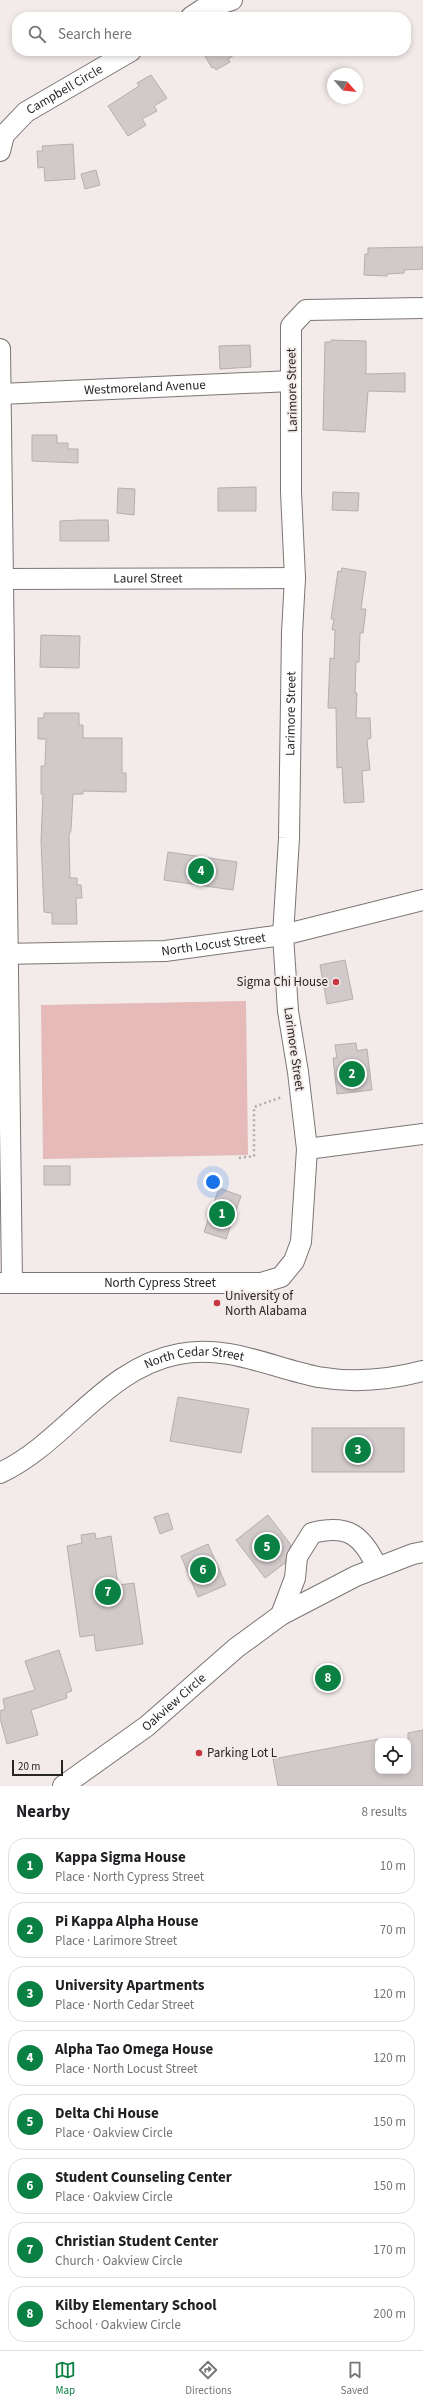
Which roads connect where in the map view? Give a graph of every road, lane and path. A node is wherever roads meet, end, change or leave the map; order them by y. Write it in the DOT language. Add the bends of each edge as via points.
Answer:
graph roads {
  1 [pos="232,0"];
  2 [pos="198,12"];
  3 [pos="122,56"];
  4 [pos="2,143"];
  5 [pos="423,308"];
  6 [pos="0,349"];
  7 [pos="291,381"];
  8 [pos="0,394"];
  9 [pos="295,578"];
  10 [pos="1,579"];
  11 [pos="423,900"];
  12 [pos="283,936"];
  13 [pos="4,954"];
  14 [pos="286,1095"];
  15 [pos="423,1134"];
  16 [pos="5,1136"];
  17 [pos="307,1149"];
  18 [pos="239,1158"];
  19 [pos="6,1283"];
  20 [pos="423,1371"];
  21 [pos="0,1473"];
  22 [pos="423,1552"];
  23 [pos="377,1568"];
  24 [pos="281,1615"];
  25 [pos="63,1786"];
  1 -- 2 [label="street"];
  3 -- 4 [label="street, Campbell Circle" via="26,112"];
  5 -- 7 [label="street, Larimore Street" via="306,310 291,326"];
  6 -- 8 [label="street"];
  7 -- 8 [label="street, Westmoreland Avenue"];
  7 -- 9 [label="street, Larimore Street" via="291,492"];
  8 -- 10 [label="street"];
  9 -- 10 [label="street, Laurel Street"];
  9 -- 12 [label="street, Larimore Street"];
  10 -- 13 [label="street"];
  11 -- 12 [label="street, North Locust Street"];
  12 -- 13 [label="street, North Locust Street" via="165,951"];
  12 -- 17 [label="street, Larimore Street" via="288,1011"];
  13 -- 16 [label="street"];
  14 -- 18 [label="path" via="254,1107 254,1156"];
  15 -- 17 [label="street"];
  16 -- 19 [label="street"];
  17 -- 19 [label="street, North Cypress Street" via="301,1242 294,1261 281,1277 261,1283"];
  20 -- 21 [label="street, North Cedar Street" via="401,1377 360,1380 318,1377 220,1352 180,1353 141,1366 107,1388 47,1443"];
  22 -- 23 [label="street, Oakview Circle"];
  23 -- 24 [label="street, Oakview Circle"];
  23 -- 24 [label="street" via="370,1551 354,1534 331,1528 312,1533 297,1557 295,1578"];
  24 -- 25 [label="street, Oakview Circle" via="236,1648 147,1726"];
}
